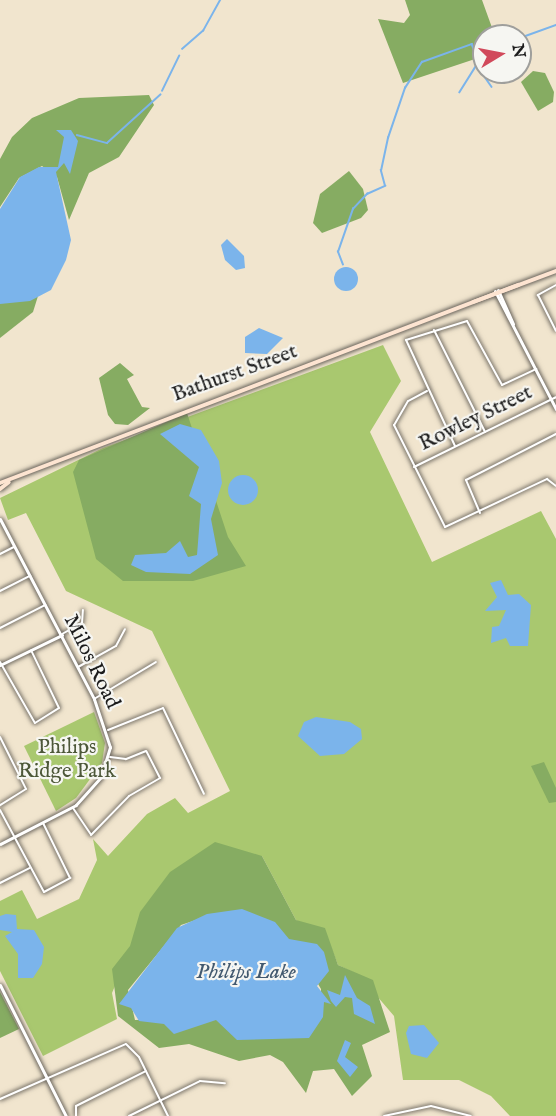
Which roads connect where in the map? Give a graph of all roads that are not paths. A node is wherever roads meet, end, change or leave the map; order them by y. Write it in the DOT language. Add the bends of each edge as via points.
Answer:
graph roads {
  1 [pos="556,271"];
  2 [pos="556,285"];
  3 [pos="498,293"];
  4 [pos="434,330"];
  5 [pos="556,331"];
  6 [pos="536,369"];
  7 [pos="427,391"];
  8 [pos="556,397"];
  9 [pos="551,399"];
  10 [pos="556,409"];
  11 [pos="484,432"];
  12 [pos="556,435"];
  13 [pos="455,446"];
  14 [pos="414,467"];
  15 [pos="9,481"];
  16 [pos="0,483"];
  17 [pos="556,486"];
  18 [pos="0,489"];
  19 [pos="480,513"];
  20 [pos="0,519"];
  21 [pos="15,546"];
  22 [pos="0,554"];
  23 [pos="30,576"];
  24 [pos="0,591"];
  25 [pos="45,605"];
  26 [pos="83,610"];
  27 [pos="0,628"];
  28 [pos="125,629"];
  29 [pos="62,635"];
  30 [pos="31,650"];
  31 [pos="156,662"];
  32 [pos="0,664"];
  33 [pos="78,667"];
  34 [pos="94,699"];
  35 [pos="108,730"];
  36 [pos="0,737"];
  37 [pos="110,757"];
  38 [pos="204,794"];
  39 [pos="0,805"];
  40 [pos="73,808"];
  41 [pos="0,810"];
  42 [pos="43,822"];
  43 [pos="14,837"];
  44 [pos="0,844"];
  45 [pos="29,868"];
  46 [pos="0,883"];
  47 [pos="0,985"];
  48 [pos="146,1071"];
  49 [pos="48,1080"];
  50 [pos="225,1083"];
  51 [pos="0,1099"];
  52 [pos="160,1100"];
  53 [pos="66,1116"];
  54 [pos="76,1116"];
  55 [pos="129,1116"];
  56 [pos="168,1116"];
  57 [pos="384,1116"];
  58 [pos="471,1116"];
  1 -- 3 [label="main road, Bathurst Street"];
  2 -- 5 [label="street" via="538,295"];
  3 -- 6 [label="street"];
  3 -- 15 [label="main road, Bathurst Street" via="114,435"];
  4 -- 6 [label="street" via="468,322 502,385"];
  4 -- 7 [label="street" via="405,343"];
  4 -- 11 [label="street"];
  6 -- 9 [label="street"];
  7 -- 13 [label="street"];
  7 -- 14 [label="street" via="408,401 394,421"];
  8 -- 9 [label="street, Rowley Street"];
  9 -- 10 [label="street"];
  9 -- 11 [label="street, Rowley Street"];
  11 -- 13 [label="street, Rowley Street"];
  12 -- 19 [label="street" via="466,480"];
  13 -- 14 [label="street, Rowley Street"];
  14 -- 19 [label="street" via="445,527"];
  15 -- 16 [label="main road, Bathurst Street"];
  15 -- 18 [label="main road, Bathurst Street"];
  17 -- 19 [label="street" via="547,479"];
  20 -- 21 [label="street, Milos Road"];
  21 -- 22 [label="street"];
  21 -- 23 [label="street, Milos Road"];
  23 -- 24 [label="street"];
  23 -- 25 [label="street, Milos Road"];
  25 -- 27 [label="street"];
  25 -- 29 [label="street, Milos Road"];
  26 -- 29 [label="street" via="82,622"];
  28 -- 33 [label="street" via="116,646"];
  29 -- 30 [label="street"];
  29 -- 33 [label="street, Milos Road"];
  30 -- 32 [label="street"];
  30 -- 32 [label="street" via="59,708 35,723"];
  31 -- 34 [label="street"];
  33 -- 34 [label="street, Milos Road"];
  34 -- 35 [label="street, Milos Road"];
  35 -- 37 [label="street, Milos Road"];
  35 -- 38 [label="street" via="163,708"];
  36 -- 39 [label="street" via="26,789"];
  37 -- 40 [label="street" via="101,777"];
  37 -- 40 [label="street" via="126,759 146,751 160,778 129,796 91,836"];
  40 -- 42 [label="street"];
  41 -- 43 [label="street"];
  42 -- 43 [label="street"];
  42 -- 45 [label="street" via="70,878 42,892"];
  43 -- 44 [label="street"];
  43 -- 45 [label="street"];
  45 -- 46 [label="street"];
  47 -- 49 [label="street"];
  48 -- 49 [label="street" via="124,1044"];
  48 -- 52 [label="street"];
  48 -- 54 [label="street" via="76,1106"];
  49 -- 51 [label="street"];
  49 -- 53 [label="street"];
  50 -- 52 [label="street" via="200,1081"];
  52 -- 55 [label="street"];
  52 -- 56 [label="street"];
  57 -- 58 [label="street" via="431,1106"];
}
